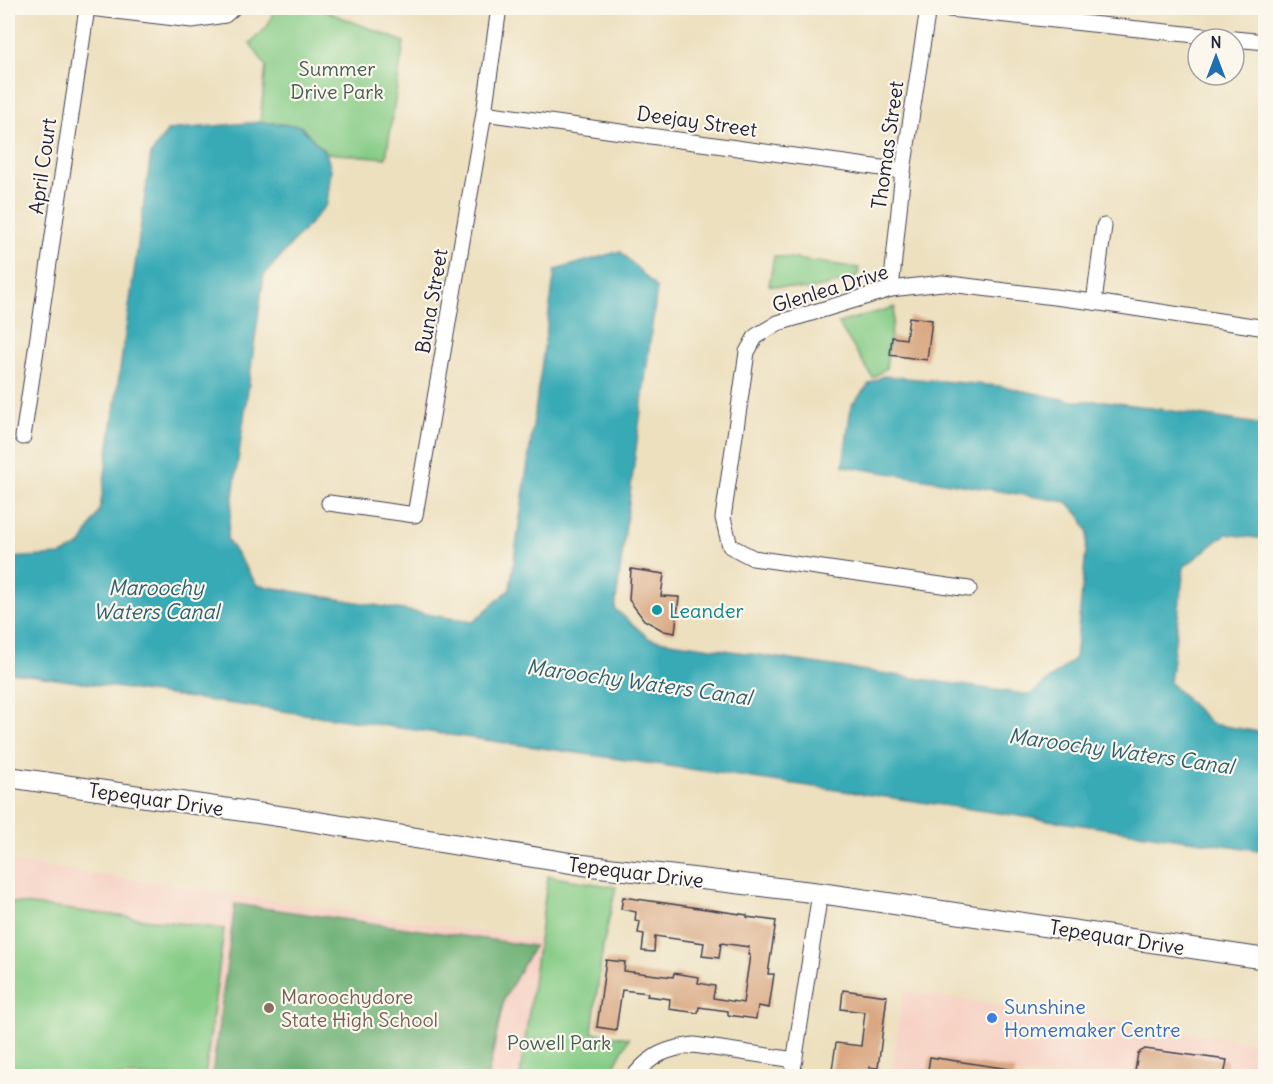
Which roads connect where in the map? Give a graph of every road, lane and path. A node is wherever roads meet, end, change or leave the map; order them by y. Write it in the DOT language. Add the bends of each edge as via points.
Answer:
graph roads {
  1 [pos="88,8"];
  2 [pos="233,8"];
  3 [pos="499,8"];
  4 [pos="928,8"];
  5 [pos="940,8"];
  6 [pos="1186,34"];
  7 [pos="1246,40"];
  8 [pos="1266,42"];
  9 [pos="484,113"];
  10 [pos="903,171"];
  11 [pos="1104,226"];
  12 [pos="891,289"];
  13 [pos="1094,302"];
  14 [pos="1266,328"];
  15 [pos="23,437"];
  16 [pos="329,503"];
  17 [pos="969,589"];
  18 [pos="8,777"];
  19 [pos="820,893"];
  20 [pos="1266,959"];
  21 [pos="795,1060"];
  22 [pos="634,1077"];
  23 [pos="792,1077"];
  1 -- 2 [label="street" via="192,20 225,15"];
  1 -- 15 [label="street, April Court"];
  3 -- 9 [label="street, Buna Street"];
  4 -- 10 [label="street, Thomas Street"];
  5 -- 6 [label="street"];
  7 -- 8 [label="street"];
  9 -- 10 [label="street, Deejay Street"];
  9 -- 16 [label="street, Buna Street" via="416,515"];
  10 -- 12 [label="street, Thomas Street"];
  11 -- 13 [label="street"];
  12 -- 13 [label="street, Glenlea Drive" via="942,283"];
  12 -- 17 [label="street, Glenlea Drive" via="778,324 756,336 747,352 723,518 730,546 753,558"];
  13 -- 14 [label="street, Glenlea Drive"];
  18 -- 19 [label="street, Tepequar Drive" via="583,866"];
  19 -- 20 [label="street, Tepequar Drive"];
  19 -- 21 [label="street"];
  21 -- 22 [label="street" via="694,1045 661,1052"];
  21 -- 23 [label="street"];
}
